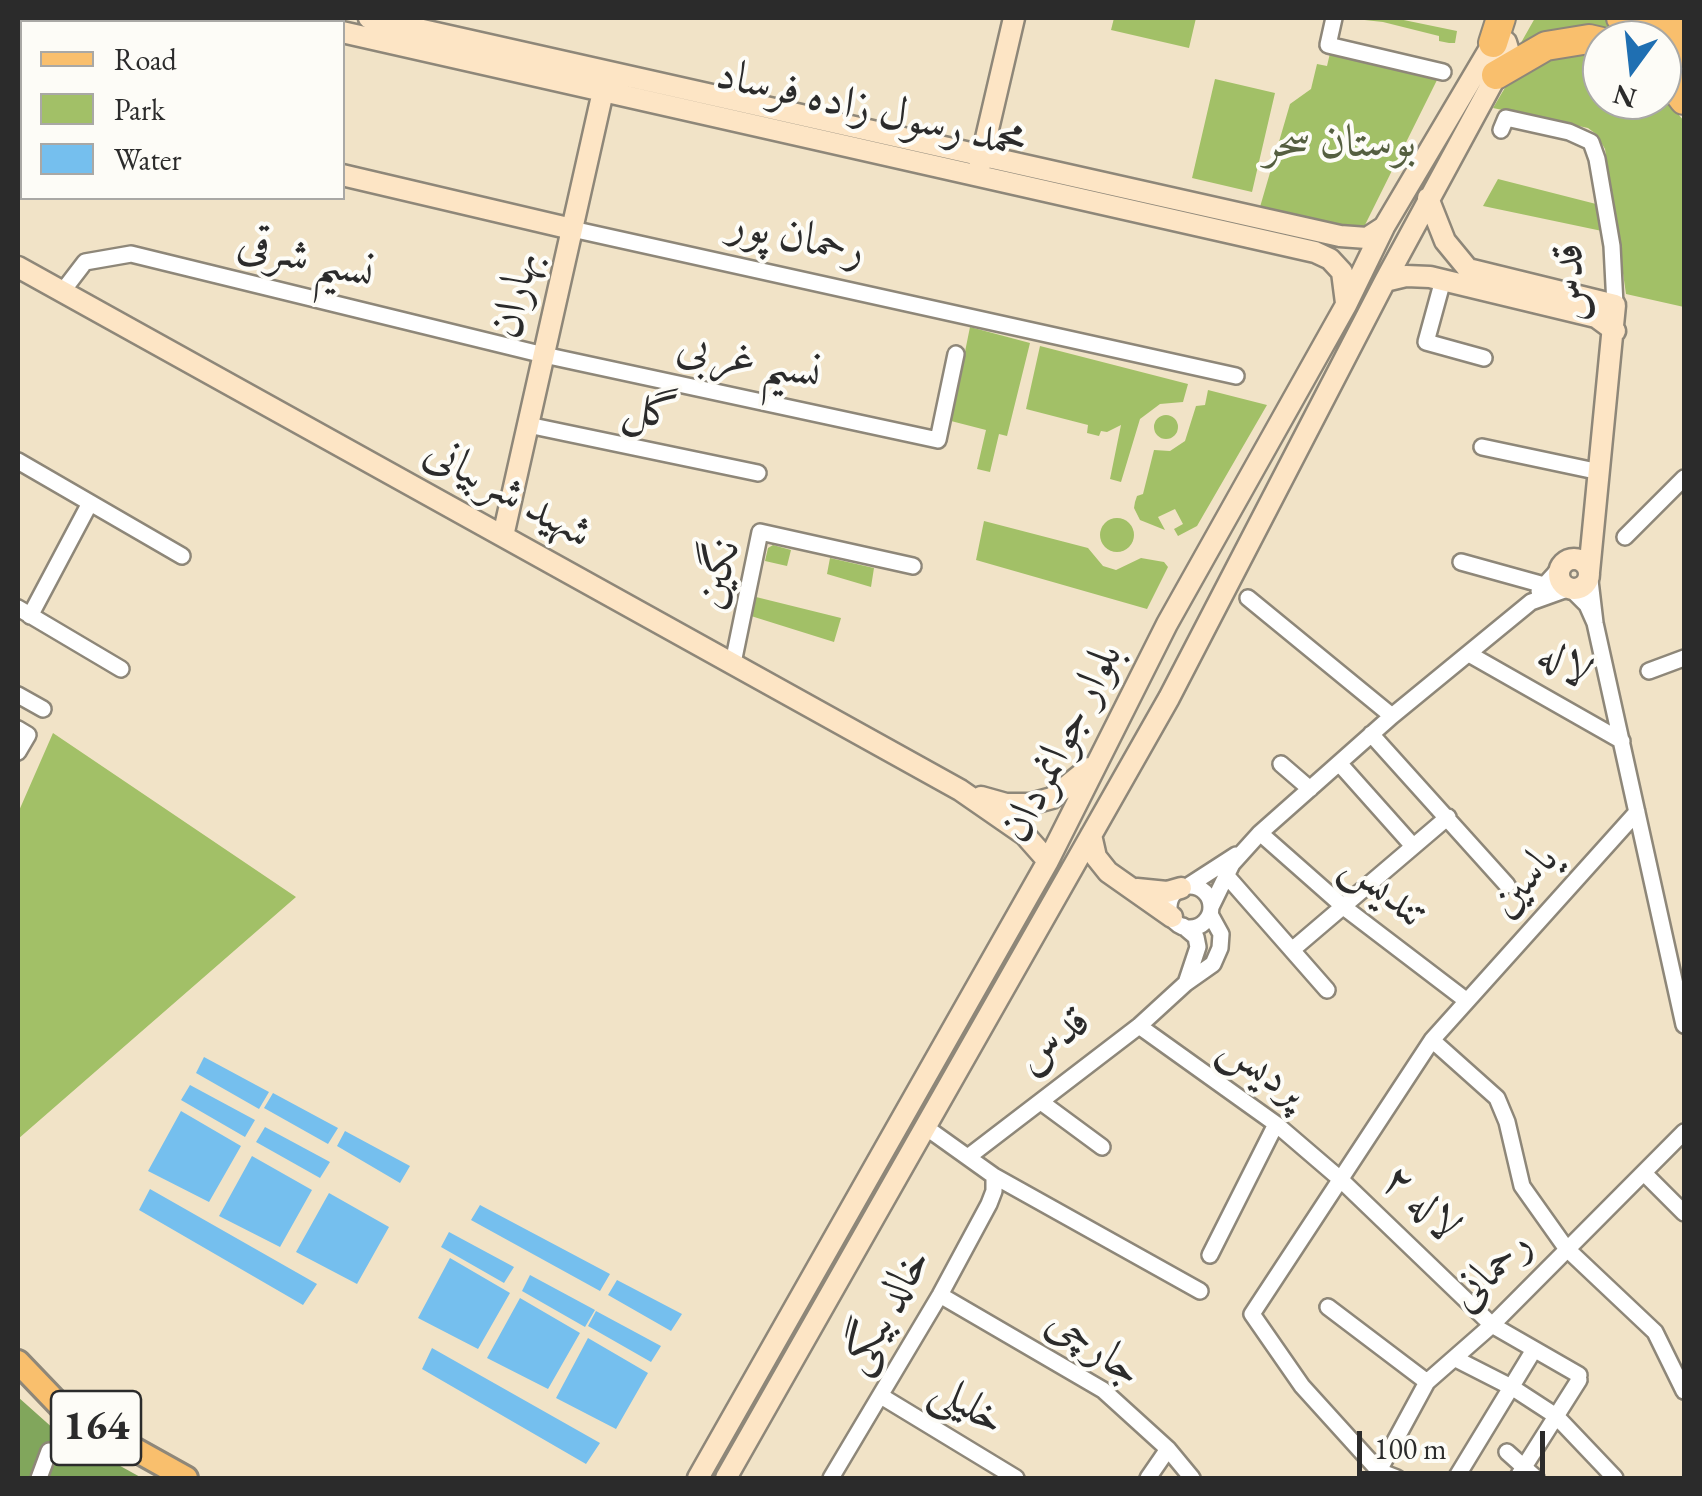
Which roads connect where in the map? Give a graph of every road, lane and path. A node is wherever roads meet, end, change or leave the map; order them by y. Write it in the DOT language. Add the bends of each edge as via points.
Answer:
graph roads {
  1 [pos="369,18"];
  2 [pos="1014,18"];
  3 [pos="1334,18"];
  4 [pos="1652,18"];
  5 [pos="1678,18"];
  6 [pos="1684,26"];
  7 [pos="391,28"];
  8 [pos="345,32"];
  9 [pos="1582,40"];
  10 [pos="1500,47"];
  11 [pos="1684,62"];
  12 [pos="1444,72"];
  13 [pos="605,81"];
  14 [pos="1501,130"];
  15 [pos="980,166"];
  16 [pos="345,176"];
  17 [pos="1428,198"];
  18 [pos="1182,211"];
  19 [pos="1384,227"];
  20 [pos="572,229"];
  21 [pos="1340,236"];
  22 [pos="1330,260"];
  23 [pos="18,267"];
  24 [pos="1443,280"];
  25 [pos="1384,281"];
  26 [pos="62,292"];
  27 [pos="1346,305"];
  28 [pos="1615,305"];
  29 [pos="1615,332"];
  30 [pos="956,354"];
  31 [pos="544,356"];
  32 [pos="1484,358"];
  33 [pos="1236,376"];
  34 [pos="528,425"];
  35 [pos="1482,448"];
  36 [pos="18,462"];
  37 [pos="1600,472"];
  38 [pos="758,473"];
  39 [pos="1684,478"];
  40 [pos="90,502"];
  41 [pos="1592,524"];
  42 [pos="503,536"];
  43 [pos="1625,537"];
  44 [pos="182,556"];
  45 [pos="1461,562"];
  46 [pos="1563,564"];
  47 [pos="913,566"];
  48 [pos="1589,572"];
  49 [pos="1544,585"];
  50 [pos="1570,588"];
  51 [pos="1248,598"];
  52 [pos="1530,602"];
  53 [pos="24,612"];
  54 [pos="1595,623"];
  55 [pos="1167,624"];
  56 [pos="1201,637"];
  57 [pos="1469,654"];
  58 [pos="1684,658"];
  59 [pos="733,664"];
  60 [pos="122,669"];
  61 [pos="1648,671"];
  62 [pos="1138,680"];
  63 [pos="18,695"];
  64 [pos="1169,698"];
  65 [pos="43,709"];
  66 [pos="1392,716"];
  67 [pos="18,729"];
  68 [pos="1371,734"];
  69 [pos="1622,741"];
  70 [pos="18,752"];
  71 [pos="1100,756"];
  72 [pos="1339,763"];
  73 [pos="1280,764"];
  74 [pos="1310,789"];
  75 [pos="960,790"];
  76 [pos="1637,812"];
  77 [pos="1448,817"];
  78 [pos="1260,833"];
  79 [pos="1091,835"];
  80 [pos="1413,846"];
  81 [pos="1239,853"];
  82 [pos="1048,860"];
  83 [pos="1108,872"];
  84 [pos="1226,875"];
  85 [pos="1065,878"];
  86 [pos="1507,886"];
  87 [pos="1185,887"];
  88 [pos="1130,888"];
  89 [pos="1344,908"];
  90 [pos="1210,911"];
  91 [pos="1178,922"];
  92 [pos="1292,950"];
  93 [pos="1186,983"];
  94 [pos="1327,990"];
  95 [pos="1466,1001"];
  96 [pos="1684,1025"];
  97 [pos="1138,1026"];
  98 [pos="1432,1040"];
  99 [pos="1041,1102"];
  100 [pos="1276,1124"];
  101 [pos="924,1126"];
  102 [pos="1684,1132"];
  103 [pos="1102,1147"];
  104 [pos="968,1156"];
  105 [pos="1644,1172"];
  106 [pos="994,1176"];
  107 [pos="1339,1178"];
  108 [pos="1684,1213"];
  109 [pos="1566,1248"];
  110 [pos="1210,1255"];
  111 [pos="1200,1291"];
  112 [pos="940,1295"];
  113 [pos="1328,1307"];
  114 [pos="1492,1325"];
  115 [pos="1532,1353"];
  116 [pos="1456,1359"];
  117 [pos="18,1362"];
  118 [pos="1427,1382"];
  119 [pos="18,1384"];
  120 [pos="1513,1388"];
  121 [pos="1684,1390"];
  122 [pos="881,1396"];
  123 [pos="1556,1416"];
  124 [pos="1168,1450"];
  125 [pos="49,1451"];
  126 [pos="1507,1452"];
  127 [pos="1527,1474"];
  128 [pos="1377,1475"];
  129 [pos="732,1476"];
  130 [pos="39,1478"];
  131 [pos="154,1478"];
  132 [pos="186,1478"];
  133 [pos="698,1478"];
  134 [pos="831,1478"];
  135 [pos="1016,1478"];
  136 [pos="1148,1478"];
  137 [pos="1192,1478"];
  138 [pos="1397,1478"];
  139 [pos="1456,1478"];
  140 [pos="1615,1478"];
  1 -- 7 [label="main road, محمد رسول زاده فرساد"];
  2 -- 15 [label="main road"];
  3 -- 12 [label="street" via="1328,45"];
  4 -- 11 [label="highway"];
  5 -- 6 [label="highway"];
  7 -- 8 [label="main road, محمد رسول زاده فرساد"];
  7 -- 13 [label="main road, محمد رسول زاده فرساد"];
  9 -- 10 [label="highway"];
  10 -- 17 [label="main road, بلوار جوانمردان"];
  10 -- 19 [label="main road, بلوار جوانمردان"];
  13 -- 15 [label="main road, محمد رسول زاده فرساد"];
  13 -- 20 [label="main road, بهاران"];
  14 -- 28 [label="street, قدس" via="1506,118 1591,142 1609,226"];
  15 -- 18 [label="main road, محمد رسول زاده فرساد"];
  16 -- 20 [label="main road, رحمان پور"];
  17 -- 25 [label="main road, بلوار جوانمردان"];
  17 -- 28 [label="main road" via="1445,240 1468,268"];
  18 -- 21 [label="main road, محمد رسول زاده فرساد"];
  18 -- 22 [label="main road, محمد رسول زاده فرساد"];
  19 -- 21 [label="main road, محمد رسول زاده فرساد" via="1367,238"];
  19 -- 27 [label="main road, بلوار جوانمردان"];
  20 -- 31 [label="main road, بهاران"];
  20 -- 33 [label="street, رحمان پور"];
  21 -- 22 [label="main road" via="1348,243 1347,255"];
  22 -- 27 [label="main road" via="1342,272"];
  23 -- 26 [label="main road, شهید شربیانی"];
  24 -- 25 [label="main road"];
  24 -- 29 [label="main road" via="1596,317"];
  24 -- 32 [label="street" via="1426,342"];
  25 -- 56 [label="main road, بلوار جوانمردان"];
  26 -- 31 [label="street, نسیم شرقی" via="85,262 130,254"];
  26 -- 42 [label="main road, شهید شربیانی"];
  27 -- 55 [label="main road, بلوار جوانمردان"];
  28 -- 29 [label="main road, قدس"];
  29 -- 37 [label="main road, قدس"];
  30 -- 31 [label="street, نسیم غربی" via="938,440"];
  31 -- 34 [label="main road, بهاران"];
  34 -- 38 [label="street, گل"];
  34 -- 42 [label="main road, بهاران"];
  35 -- 37 [label="street"];
  36 -- 40 [label="street"];
  37 -- 41 [label="main road, قدس"];
  39 -- 43 [label="street"];
  40 -- 44 [label="street"];
  40 -- 53 [label="street"];
  41 -- 46 [label="main road"];
  41 -- 48 [label="main road, قدس"];
  42 -- 59 [label="main road, شهید شربیانی"];
  45 -- 49 [label="street"];
  46 -- 48 [label="main road" via="1580,560"];
  46 -- 49 [label="street"];
  46 -- 50 [label="main road" via="1562,582"];
  47 -- 59 [label="street, نگین" via="760,532"];
  48 -- 50 [label="main road" via="1584,585"];
  48 -- 54 [label="street, لاله"];
  49 -- 52 [label="street"];
  50 -- 52 [label="street"];
  50 -- 54 [label="street"];
  51 -- 66 [label="street"];
  52 -- 57 [label="street"];
  53 -- 60 [label="street"];
  54 -- 69 [label="street, لاله"];
  55 -- 56 [label="main road" via="1170,645 1180,650"];
  55 -- 62 [label="main road, بلوار جوانمردان"];
  56 -- 64 [label="main road, بلوار جوانمردان"];
  57 -- 66 [label="street"];
  57 -- 69 [label="street, لاله"];
  58 -- 61 [label="street"];
  59 -- 75 [label="main road, شهید شربیانی"];
  62 -- 64 [label="main road" via="1158,668 1167,672"];
  62 -- 71 [label="main road, بلوار جوانمردان"];
  63 -- 65 [label="street"];
  64 -- 79 [label="main road, بلوار جوانمردان"];
  66 -- 68 [label="street"];
  67 -- 70 [label="street" via="28,735"];
  68 -- 72 [label="street"];
  68 -- 77 [label="street"];
  69 -- 76 [label="street, لاله"];
  71 -- 75 [label="main road, شهید شربیانی" via="1073,784 1030,804"];
  71 -- 82 [label="main road, بلوار جوانمردان"];
  72 -- 74 [label="street"];
  72 -- 80 [label="street"];
  73 -- 74 [label="street"];
  74 -- 78 [label="street"];
  75 -- 82 [label="main road, شهید شربیانی" via="1025,835"];
  76 -- 95 [label="street, یاسین"];
  76 -- 96 [label="street, لاله"];
  77 -- 80 [label="street"];
  77 -- 86 [label="street"];
  78 -- 81 [label="street"];
  78 -- 89 [label="street, تندیس"];
  79 -- 83 [label="main road"];
  79 -- 85 [label="main road, بلوار جوانمردان"];
  80 -- 89 [label="street"];
  81 -- 84 [label="street"];
  81 -- 87 [label="street"];
  82 -- 133 [label="main road, بلوار جوانمردان"];
  83 -- 85 [label="main road" via="1086,870"];
  83 -- 88 [label="main road"];
  84 -- 90 [label="street"];
  84 -- 92 [label="street"];
  85 -- 101 [label="main road, بلوار جوانمردان"];
  87 -- 88 [label="main road"];
  87 -- 90 [label="street" via="1202,890"];
  87 -- 91 [label="street" via="1170,904"];
  88 -- 91 [label="main road"];
  89 -- 92 [label="street"];
  89 -- 95 [label="street, تندیس"];
  90 -- 91 [label="street" via="1202,924"];
  90 -- 93 [label="street, قدس" via="1220,948 1213,964"];
  91 -- 93 [label="street" via="1198,948"];
  92 -- 94 [label="street"];
  93 -- 97 [label="street, قدس"];
  95 -- 98 [label="street, یاسین"];
  97 -- 99 [label="street, قدس"];
  97 -- 100 [label="street, پردیس"];
  98 -- 107 [label="street, یاسین"];
  98 -- 109 [label="street" via="1497,1098 1522,1186"];
  99 -- 103 [label="street"];
  99 -- 104 [label="street, قدس"];
  100 -- 107 [label="street, پردیس"];
  100 -- 110 [label="street"];
  101 -- 104 [label="street"];
  101 -- 129 [label="main road, بلوار جوانمردان"];
  102 -- 105 [label="street, رحمانی"];
  104 -- 106 [label="street"];
  105 -- 108 [label="street"];
  105 -- 109 [label="street, رحمانی"];
  106 -- 111 [label="street"];
  106 -- 112 [label="street, خالد بیگی" via="989,1204"];
  107 -- 114 [label="street, لاله ۲"];
  107 -- 128 [label="street, یاسین" via="1252,1314"];
  109 -- 114 [label="street, رحمانی"];
  109 -- 121 [label="street" via="1655,1332"];
  112 -- 122 [label="street, خالد بیگی"];
  112 -- 124 [label="street, جارچی" via="1103,1390"];
  113 -- 118 [label="street"];
  114 -- 116 [label="street, رحمانی"];
  114 -- 123 [label="street, لاله ۲" via="1579,1378"];
  115 -- 120 [label="street"];
  116 -- 118 [label="street, رحمانی"];
  116 -- 120 [label="street"];
  117 -- 132 [label="main road, 164" via="64,1410"];
  118 -- 128 [label="street, رحمانی"];
  119 -- 131 [label="main road, 164" via="54,1420"];
  120 -- 123 [label="street"];
  120 -- 139 [label="street"];
  122 -- 134 [label="street, خالد بیگی"];
  122 -- 135 [label="street, خلیلی"];
  123 -- 127 [label="street"];
  123 -- 140 [label="street"];
  124 -- 136 [label="street"];
  124 -- 137 [label="street, جارچی"];
  125 -- 130 [label="street"];
  126 -- 127 [label="street"];
  128 -- 138 [label="street"];
}
